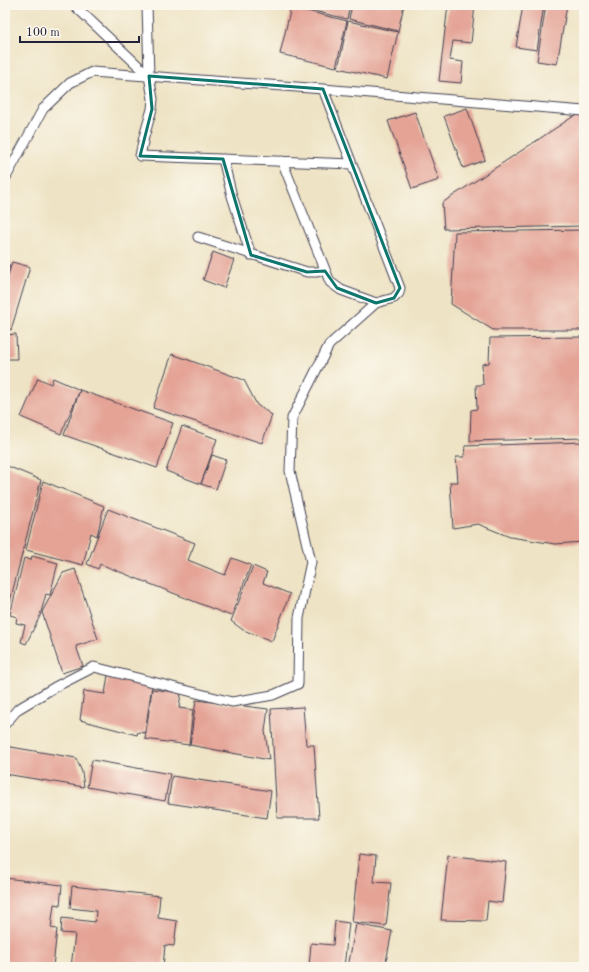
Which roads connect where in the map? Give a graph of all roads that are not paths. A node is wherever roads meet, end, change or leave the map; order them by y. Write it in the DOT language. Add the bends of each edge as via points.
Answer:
graph roads {
  1 [pos="74,5"];
  2 [pos="147,5"];
  3 [pos="149,76"];
  4 [pos="323,89"];
  5 [pos="584,111"];
  6 [pos="223,159"];
  7 [pos="282,161"];
  8 [pos="352,164"];
  9 [pos="5,179"];
  10 [pos="198,238"];
  11 [pos="251,255"];
  12 [pos="325,270"];
  13 [pos="376,303"];
  14 [pos="5,724"];
  1 -- 3 [label="street"];
  2 -- 3 [label="street"];
  3 -- 4 [label="street"];
  3 -- 6 [label="street" via="152,109 140,156"];
  3 -- 9 [label="street" via="92,72 70,83 43,109"];
  4 -- 5 [label="street"];
  4 -- 8 [label="street"];
  6 -- 7 [label="street"];
  6 -- 11 [label="street"];
  7 -- 8 [label="street"];
  7 -- 12 [label="street"];
  8 -- 13 [label="street" via="400,288 394,298"];
  10 -- 11 [label="street"];
  11 -- 12 [label="street" via="307,272"];
  12 -- 13 [label="street" via="330,282 337,288"];
  13 -- 14 [label="street" via="329,345 292,418 290,471 311,562 299,618 298,684 273,695 232,702 94,668 18,709"];
}
